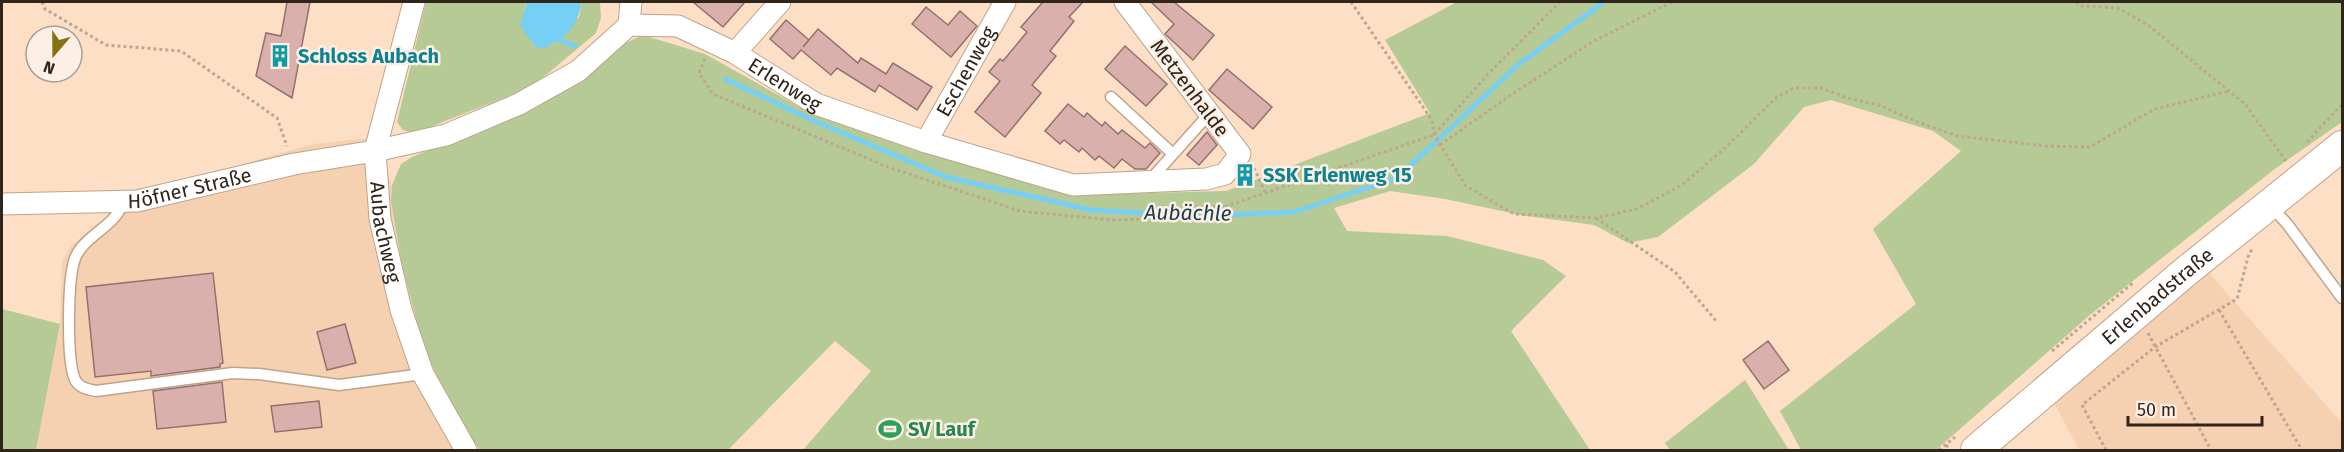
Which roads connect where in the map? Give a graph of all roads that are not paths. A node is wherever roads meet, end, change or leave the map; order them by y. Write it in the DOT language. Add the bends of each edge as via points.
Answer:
graph roads {
  1 [pos="414,2"];
  2 [pos="630,2"];
  3 [pos="780,2"];
  4 [pos="1005,2"];
  5 [pos="1125,2"];
  6 [pos="629,25"];
  7 [pos="735,53"];
  8 [pos="1111,97"];
  9 [pos="1209,114"];
  10 [pos="926,142"];
  11 [pos="2343,146"];
  12 [pos="375,151"];
  13 [pos="1173,154"];
  14 [pos="1225,174"];
  15 [pos="1150,180"];
  16 [pos="125,201"];
  17 [pos="2,204"];
  18 [pos="2270,206"];
  19 [pos="2343,298"];
  20 [pos="423,374"];
  21 [pos="466,450"];
  22 [pos="1976,450"];
  1 -- 12 [label="street, Aubachweg"];
  2 -- 6 [label="street"];
  3 -- 7 [label="street"];
  4 -- 10 [label="street, Eschenweg"];
  5 -- 9 [label="street, Metzenhalde"];
  6 -- 7 [label="street, Erlenweg" via="678,26"];
  6 -- 12 [label="street" via="578,71 519,104 446,135"];
  7 -- 10 [label="street, Erlenweg" via="816,104"];
  8 -- 13 [label="lane"];
  9 -- 13 [label="lane"];
  9 -- 14 [label="street, Metzenhalde" via="1240,154"];
  10 -- 15 [label="street, Erlenweg" via="1072,185"];
  11 -- 18 [label="main road, Erlenbadstraße"];
  12 -- 16 [label="street, Höfner Straße" via="294,164"];
  12 -- 20 [label="street, Aubachweg" via="380,219 401,310"];
  13 -- 15 [label="lane"];
  14 -- 15 [label="street, Erlenweg" via="1206,179"];
  16 -- 17 [label="street, Höfner Straße"];
  16 -- 20 [label="lane" via="113,219 76,256 68,322 74,378 83,389 96,391 233,373 339,385"];
  18 -- 19 [label="lane"];
  18 -- 22 [label="main road, Erlenbadstraße"];
  20 -- 21 [label="street, Aubachweg"];
}
